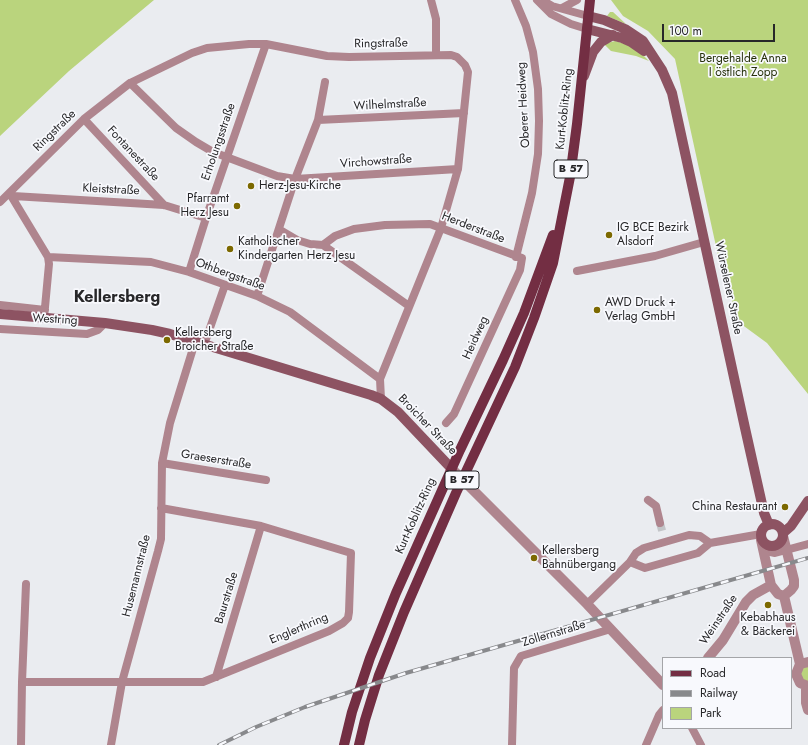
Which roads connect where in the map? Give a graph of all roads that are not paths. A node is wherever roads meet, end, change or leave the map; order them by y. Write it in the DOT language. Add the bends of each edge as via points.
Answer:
graph roads {
  1 [pos="431,0"];
  2 [pos="515,0"];
  3 [pos="537,0"];
  4 [pos="542,0"];
  5 [pos="577,0"];
  6 [pos="590,0"];
  7 [pos="562,8"];
  8 [pos="588,16"];
  9 [pos="587,29"];
  10 [pos="613,35"];
  11 [pos="266,44"];
  12 [pos="436,55"];
  13 [pos="655,60"];
  14 [pos="325,82"];
  15 [pos="581,82"];
  16 [pos="130,83"];
  17 [pos="464,113"];
  18 [pos="84,119"];
  19 [pos="318,120"];
  20 [pos="226,158"];
  21 [pos="458,169"];
  22 [pos="295,179"];
  23 [pos="11,195"];
  24 [pos="0,202"];
  25 [pos="164,205"];
  26 [pos="562,214"];
  27 [pos="206,218"];
  28 [pos="441,228"];
  29 [pos="280,230"];
  30 [pos="704,242"];
  31 [pos="323,245"];
  32 [pos="48,257"];
  33 [pos="519,258"];
  34 [pos="577,271"];
  35 [pos="189,272"];
  36 [pos="225,285"];
  37 [pos="257,296"];
  38 [pos="0,305"];
  39 [pos="409,306"];
  40 [pos="0,314"];
  41 [pos="44,314"];
  42 [pos="105,323"];
  43 [pos="0,329"];
  44 [pos="200,343"];
  45 [pos="380,379"];
  46 [pos="382,399"];
  47 [pos="446,423"];
  48 [pos="162,463"];
  49 [pos="452,469"];
  50 [pos="463,479"];
  51 [pos="266,480"];
  52 [pos="648,500"];
  53 [pos="808,501"];
  54 [pos="161,508"];
  55 [pos="660,523"];
  56 [pos="769,524"];
  57 [pos="261,526"];
  58 [pos="783,534"];
  59 [pos="762,541"];
  60 [pos="710,543"];
  61 [pos="808,544"];
  62 [pos="787,550"];
  63 [pos="630,562"];
  64 [pos="26,584"];
  65 [pos="771,585"];
  66 [pos="784,596"];
  67 [pos="587,604"];
  68 [pos="611,629"];
  69 [pos="709,657"];
  70 [pos="804,663"];
  71 [pos="216,677"];
  72 [pos="22,682"];
  73 [pos="122,682"];
  74 [pos="662,684"];
  75 [pos="807,686"];
  76 [pos="808,710"];
  77 [pos="662,712"];
  78 [pos="692,729"];
  79 [pos="21,745"];
  80 [pos="110,745"];
  81 [pos="344,745"];
  82 [pos="359,745"];
  83 [pos="512,745"];
  84 [pos="646,745"];
  85 [pos="700,745"];
  1 -- 12 [label="street" via="436,19"];
  2 -- 33 [label="street, Oberer Heidweg" via="534,52 539,121 538,154"];
  3 -- 9 [label="street" via="556,16"];
  4 -- 7 [label="street"];
  5 -- 7 [label="street"];
  6 -- 8 [label="main road, B 57"];
  7 -- 8 [label="street"];
  8 -- 9 [label="main road, B 57"];
  8 -- 13 [label="main road, Würselener Straße" via="616,25 635,35 648,48"];
  9 -- 10 [label="main road, Würselener Straße"];
  9 -- 15 [label="main road, Kurt-Koblitz-Ring / B 57"];
  10 -- 13 [label="main road, Würselener Straße" via="631,42"];
  10 -- 15 [label="main road" via="601,42 593,52"];
  11 -- 12 [label="street, Ringstraße" via="327,56"];
  11 -- 16 [label="street, Ringstraße" via="207,48"];
  11 -- 20 [label="street, Erholungsstraße"];
  12 -- 17 [label="street, Ringstraße" via="457,57 465,65 468,72"];
  13 -- 30 [label="main road, Würselener Straße" via="672,93"];
  14 -- 19 [label="street"];
  15 -- 26 [label="main road, Kurt-Koblitz-Ring / B 57" via="570,177"];
  16 -- 18 [label="street, Ringstraße"];
  16 -- 20 [label="street, Virchowstraße" via="176,128"];
  17 -- 19 [label="street, Wilhelmstraße"];
  17 -- 21 [label="street, Ringstraße"];
  18 -- 23 [label="street, Ringstraße"];
  18 -- 25 [label="street, Fontanestraße"];
  19 -- 22 [label="street"];
  20 -- 22 [label="street, Virchowstraße" via="277,176"];
  20 -- 27 [label="street, Erholungsstraße"];
  21 -- 22 [label="street, Virchowstraße"];
  21 -- 28 [label="street, Ringstraße"];
  22 -- 29 [label="street"];
  23 -- 24 [label="street, Ringstraße"];
  23 -- 25 [label="street, Kleiststraße"];
  23 -- 32 [label="street"];
  25 -- 27 [label="street, Kleiststraße"];
  26 -- 49 [label="main road, Kurt-Koblitz-Ring / B 57" via="524,313"];
  26 -- 50 [label="main road, Kurt-Koblitz-Ring / B 57" via="553,263 534,318 515,367"];
  27 -- 35 [label="street, Erholungsstraße"];
  28 -- 31 [label="street, Herderstraße" via="430,224 354,229 335,236"];
  28 -- 33 [label="street, Herderstraße"];
  28 -- 39 [label="street, Ringstraße"];
  29 -- 31 [label="street" via="297,240"];
  29 -- 37 [label="street"];
  30 -- 34 [label="street" via="655,256"];
  30 -- 56 [label="main road, Würselener Straße" via="760,497"];
  31 -- 39 [label="street"];
  32 -- 35 [label="street, Othbergstraße" via="151,262"];
  32 -- 41 [label="street"];
  33 -- 47 [label="street, Heidweg" via="520,270 454,414"];
  35 -- 36 [label="street, Othbergstraße"];
  36 -- 37 [label="street, Othbergstraße"];
  36 -- 44 [label="street, Husemannstraße"];
  37 -- 45 [label="street, Othbergstraße" via="290,312"];
  38 -- 41 [label="street"];
  39 -- 45 [label="street, Ringstraße"];
  40 -- 41 [label="main road, Broicher Straße"];
  41 -- 42 [label="main road, Broicher Straße"];
  42 -- 43 [label="street, Westring" via="98,330 87,334"];
  42 -- 44 [label="main road, Broicher Straße" via="152,330"];
  44 -- 46 [label="main road, Broicher Straße"];
  44 -- 48 [label="street, Husemannstraße" via="170,423"];
  45 -- 46 [label="street, Ringstraße"];
  46 -- 49 [label="main road, Broicher Straße" via="398,412"];
  48 -- 51 [label="street, Graeserstraße"];
  48 -- 54 [label="street, Husemannstraße"];
  49 -- 50 [label="street, Broicher Straße"];
  49 -- 81 [label="main road, Kurt-Koblitz-Ring / B 57" via="396,592 370,658"];
  50 -- 67 [label="street, Broicher Straße"];
  50 -- 82 [label="main road, Kurt-Koblitz-Ring / B 57" via="433,543 379,675"];
  52 -- 55 [label="street" via="656,506"];
  53 -- 58 [label="main road"];
  54 -- 57 [label="street, Englerthring"];
  54 -- 73 [label="street, Husemannstraße" via="158,551"];
  56 -- 58 [label="main road" via="776,525"];
  56 -- 59 [label="main road" via="763,528"];
  57 -- 71 [label="street, Baurstraße"];
  57 -- 71 [label="street, Englerthring" via="351,553 348,618 329,631"];
  58 -- 59 [label="main road" via="781,542 776,545 771,546"];
  58 -- 62 [label="street"];
  59 -- 60 [label="street" via="739,538"];
  59 -- 62 [label="street" via="771,553"];
  59 -- 65 [label="street"];
  60 -- 63 [label="street" via="698,553 645,568"];
  60 -- 63 [label="street" via="700,536 664,538 636,553"];
  61 -- 62 [label="street"];
  62 -- 66 [label="street" via="794,586 789,594"];
  63 -- 67 [label="street"];
  64 -- 72 [label="street"];
  65 -- 66 [label="street" via="778,594"];
  65 -- 69 [label="street, Weinstraße" via="746,602 723,640"];
  66 -- 70 [label="street"];
  67 -- 68 [label="street, Broicher Straße"];
  68 -- 74 [label="street, Broicher Straße"];
  68 -- 83 [label="street, Zollernstraße" via="521,656 514,668"];
  70 -- 75 [label="street" via="796,670 796,677 800,683"];
  71 -- 73 [label="street, Englerthring" via="203,682"];
  72 -- 73 [label="street, Englerthring"];
  72 -- 79 [label="street"];
  73 -- 80 [label="street, Husemannstraße"];
  75 -- 76 [label="street"];
  77 -- 84 [label="street"];
  78 -- 85 [label="street"];
}
